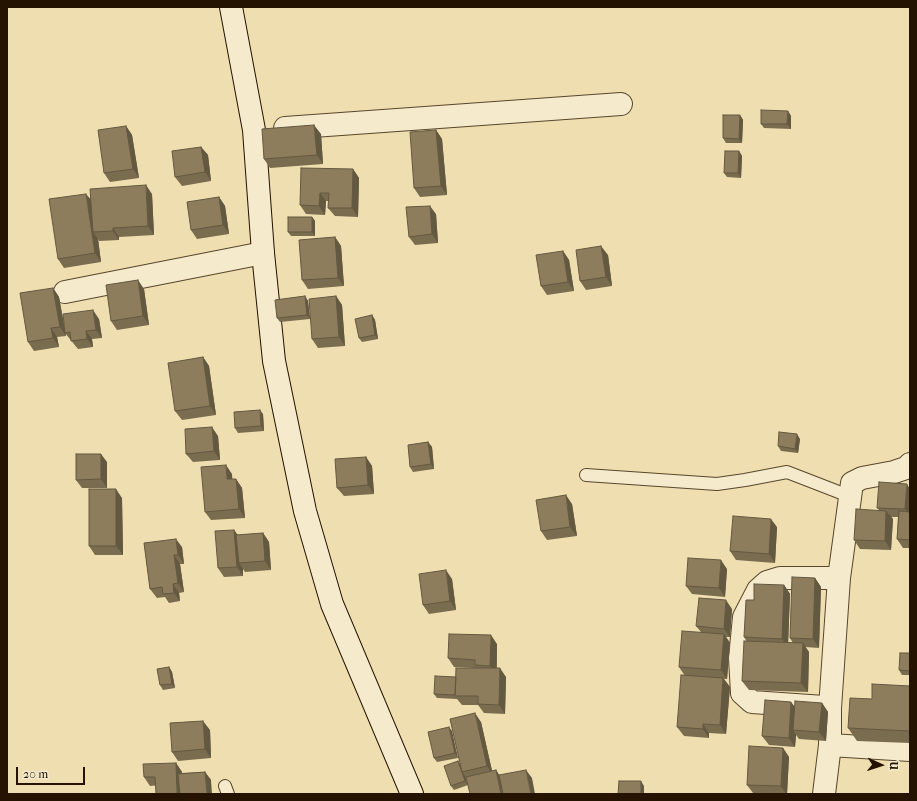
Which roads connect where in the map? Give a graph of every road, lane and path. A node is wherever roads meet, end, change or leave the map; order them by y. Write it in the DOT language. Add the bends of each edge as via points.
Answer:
graph roads {
  1 [pos="231,7"];
  2 [pos="621,104"];
  3 [pos="254,130"];
  4 [pos="263,254"];
  5 [pos="65,292"];
  6 [pos="910,464"];
  7 [pos="586,475"];
  8 [pos="849,496"];
  9 [pos="839,578"];
  10 [pos="830,708"];
  11 [pos="830,745"];
  12 [pos="910,750"];
  13 [pos="412,794"];
  14 [pos="824,794"];
  1 -- 3 [label="street"];
  2 -- 3 [label="street"];
  3 -- 4 [label="street"];
  4 -- 5 [label="street"];
  4 -- 13 [label="street" via="274,361 305,511 332,604"];
  6 -- 8 [label="street" via="894,472 862,478 852,483"];
  7 -- 8 [label="lane" via="717,484 787,472"];
  8 -- 9 [label="street"];
  9 -- 10 [label="street"];
  9 -- 10 [label="street" via="780,578 767,582 758,590 744,617 740,658 742,693 752,702"];
  10 -- 11 [label="street"];
  11 -- 12 [label="street"];
  11 -- 14 [label="street"];
}
